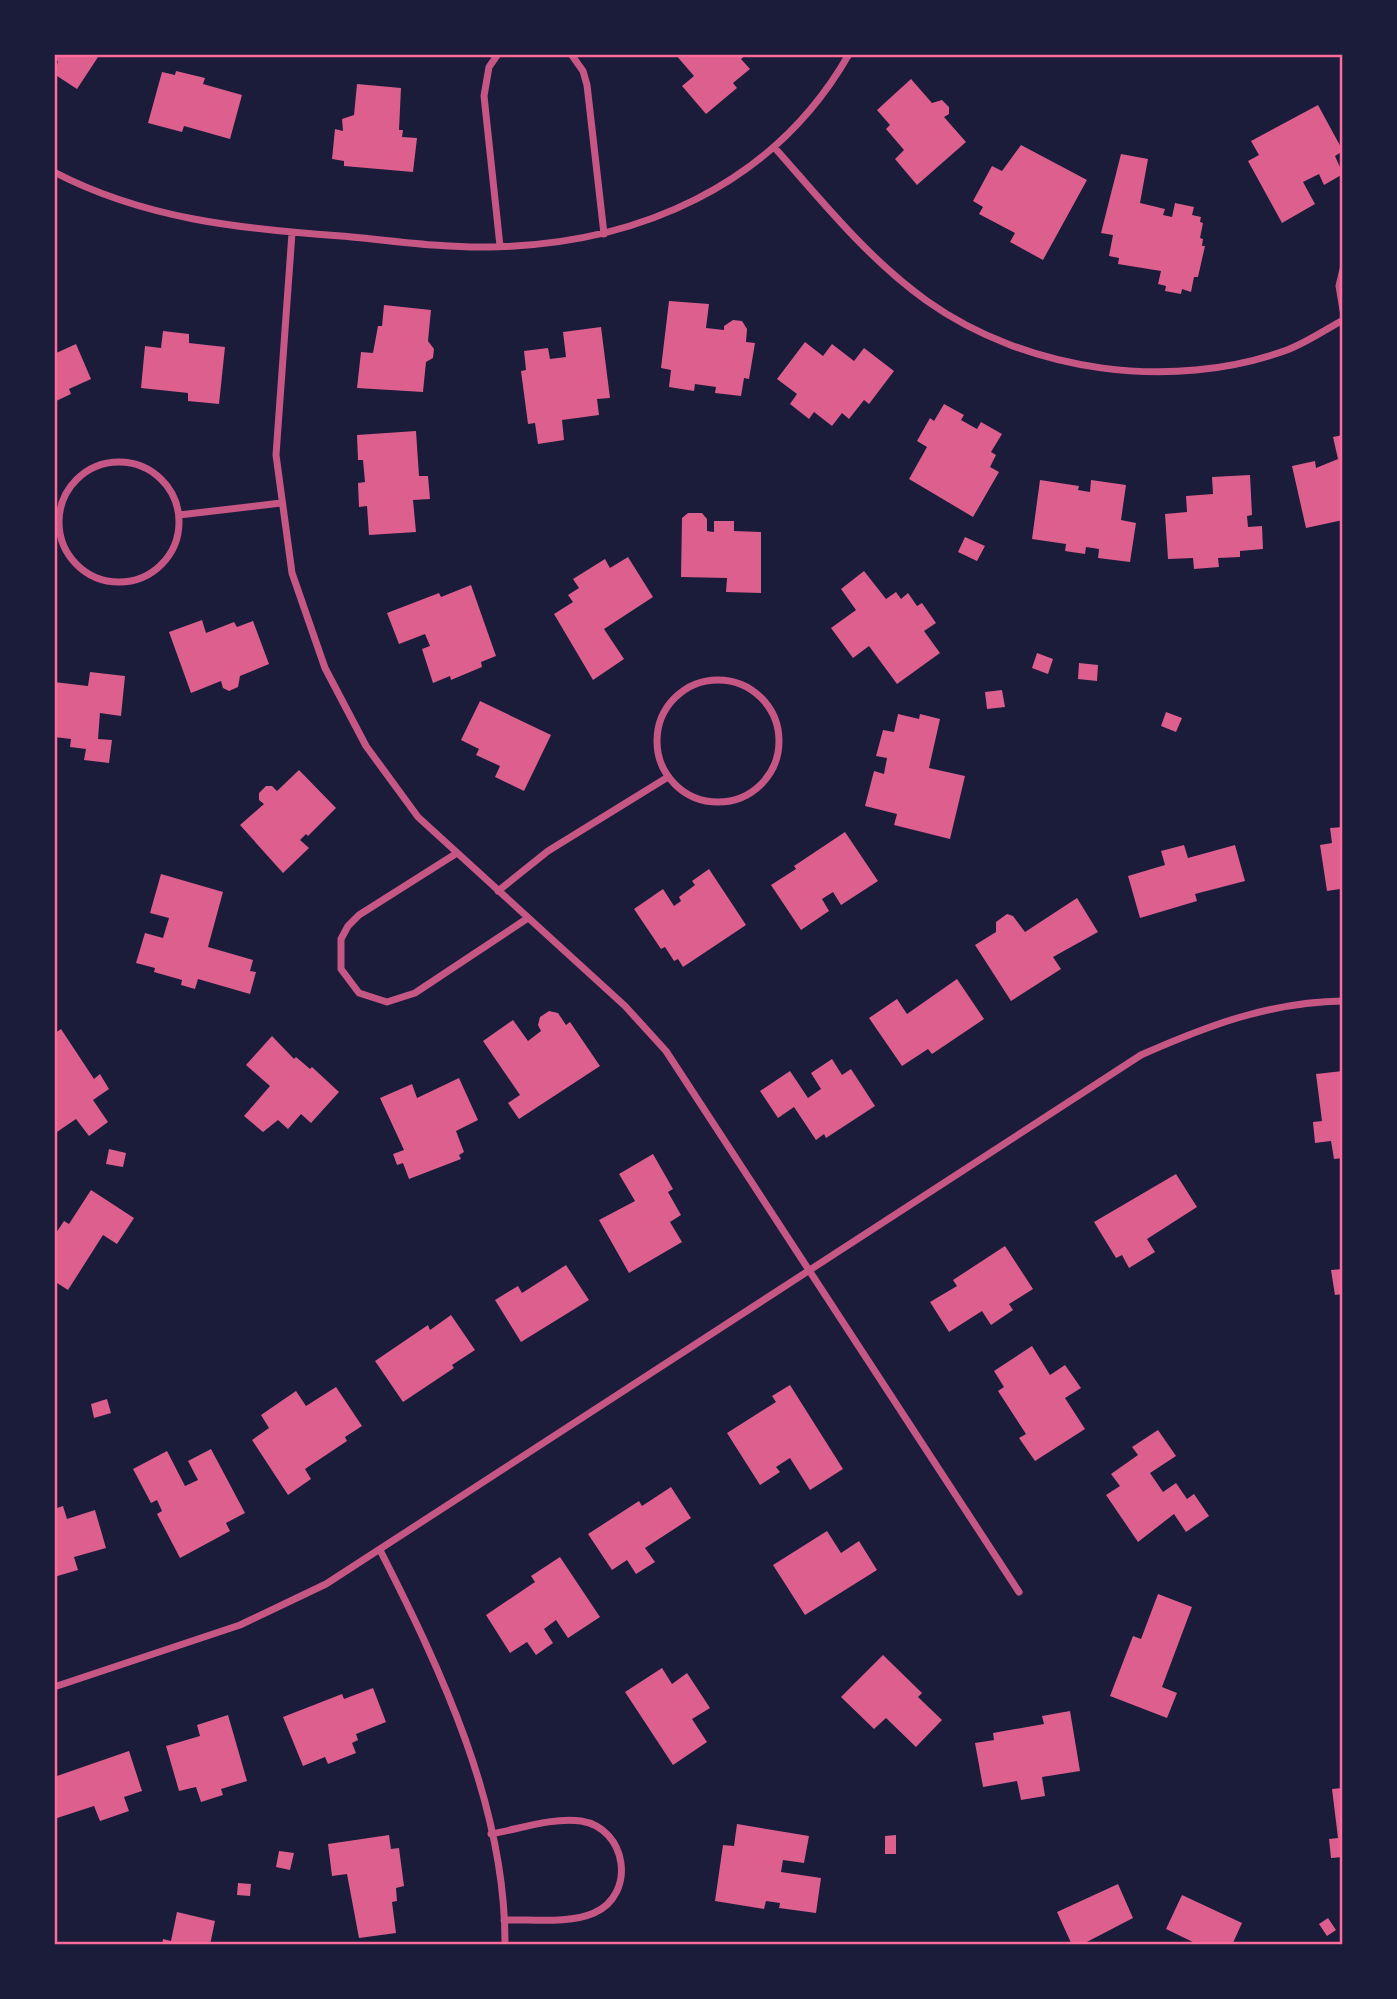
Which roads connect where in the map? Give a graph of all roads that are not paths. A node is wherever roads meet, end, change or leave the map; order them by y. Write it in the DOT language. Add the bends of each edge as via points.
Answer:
graph roads {
  1 [pos="498,54"];
  2 [pos="571,54"];
  3 [pos="849,54"];
  4 [pos="774,146"];
  5 [pos="54,172"];
  6 [pos="292,233"];
  7 [pos="604,234"];
  8 [pos="500,246"];
  9 [pos="1343,269"];
  10 [pos="1343,310"];
  11 [pos="1343,320"];
  12 [pos="281,503"];
  13 [pos="179,515"];
  14 [pos="668,777"];
  15 [pos="457,853"];
  16 [pos="498,891"];
  17 [pos="528,918"];
  18 [pos="1343,1001"];
  19 [pos="809,1271"];
  20 [pos="380,1550"];
  21 [pos="1018,1592"];
  22 [pos="54,1687"];
  23 [pos="491,1834"];
  24 [pos="504,1920"];
  25 [pos="505,1945"];
  1 -- 8 [label="street" via="489,67 484,96"];
  2 -- 7 [label="street" via="586,85"];
  3 -- 4 [label="street" via="804,116"];
  4 -- 7 [label="street" via="696,201"];
  4 -- 11 [label="street" via="849,233 886,268 928,302 1023,349 1109,369 1180,371 1260,359 1290,349"];
  5 -- 6 [label="street" via="148,210"];
  6 -- 8 [label="street"];
  6 -- 12 [label="street" via="276,455"];
  7 -- 8 [label="street"];
  9 -- 10 [label="street" via="1339,286"];
  12 -- 13 [label="street"];
  12 -- 15 [label="street" via="292,573 325,668 350,719 418,817"];
  13 -- 13 [label="street" via="172,493 157,475 135,465 112,462 82,474 71,485 63,499 59,530 66,552 81,570 110,582 126,582 149,575 167,560 175,546"];
  14 -- 14 [label="street" via="680,789 709,802 725,802 755,790 766,779 779,749 779,733 767,704 749,688 727,680 695,684 681,691 665,710 657,732 656,748"];
  14 -- 16 [label="street" via="548,851"];
  15 -- 16 [label="street"];
  15 -- 17 [label="street" via="348,926 340,947 341,969 359,993 387,1002 402,1000"];
  16 -- 17 [label="street"];
  17 -- 19 [label="street" via="625,1006 666,1051"];
  18 -- 19 [label="street" via="1252,1012 1140,1055"];
  19 -- 20 [label="street"];
  19 -- 21 [label="street"];
  20 -- 22 [label="street" via="326,1584 240,1625"];
  20 -- 23 [label="street" via="446,1686"];
  23 -- 24 [label="street"];
  23 -- 24 [label="street" via="581,1821 608,1835 622,1861 618,1891 596,1912 582,1917"];
  24 -- 25 [label="street"];
}
